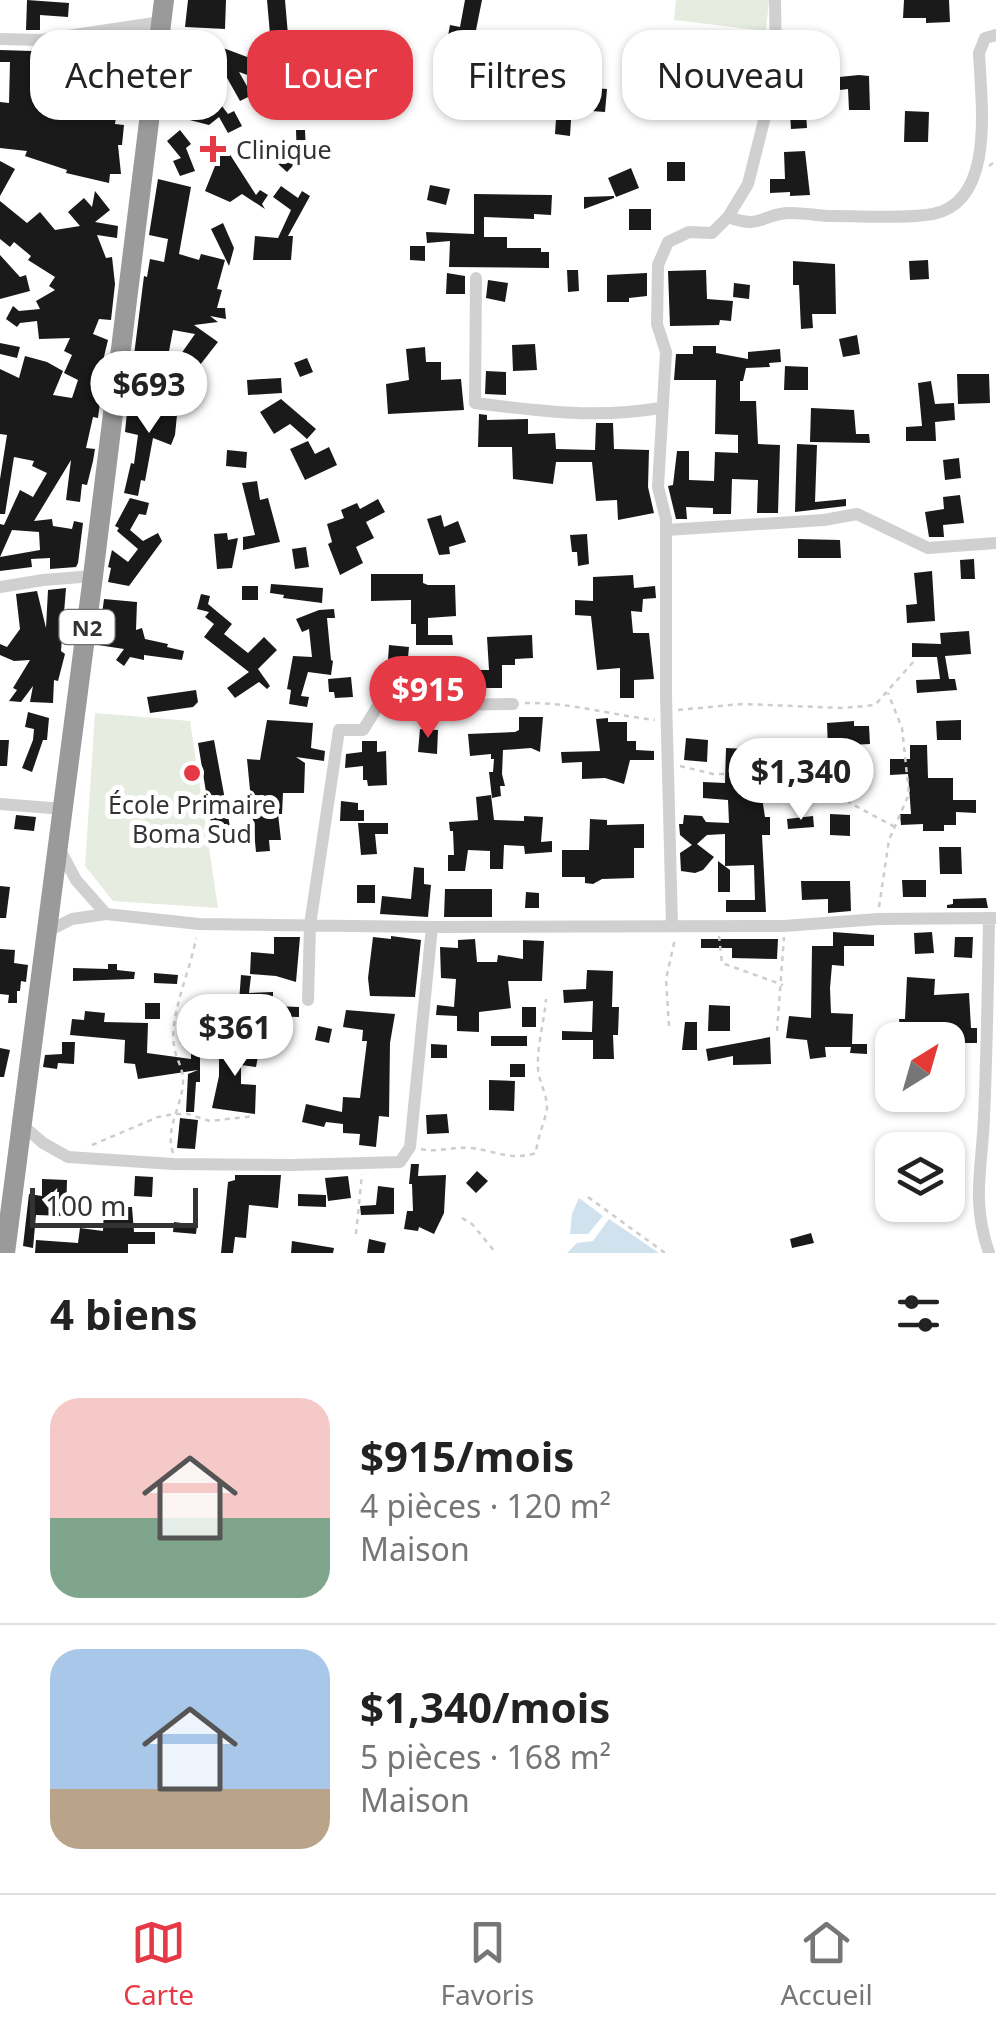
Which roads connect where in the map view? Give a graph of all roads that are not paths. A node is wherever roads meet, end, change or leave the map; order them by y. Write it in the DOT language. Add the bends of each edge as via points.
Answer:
graph roads {
  1 [pos="164,0"];
  2 [pos="774,0"];
  3 [pos="160,22"];
  4 [pos="996,34"];
  5 [pos="0,39"];
  6 [pos="728,217"];
  7 [pos="476,278"];
  8 [pos="660,408"];
  9 [pos="666,530"];
  10 [pos="996,542"];
  11 [pos="94,576"];
  12 [pos="0,588"];
  13 [pos="513,704"];
  14 [pos="0,804"];
  15 [pos="64,810"];
  16 [pos="59,848"];
  17 [pos="106,914"];
  18 [pos="993,918"];
  19 [pos="310,925"];
  20 [pos="675,926"];
  21 [pos="432,927"];
  22 [pos="46,932"];
  23 [pos="308,1000"];
  24 [pos="21,1124"];
  25 [pos="10,1164"];
  26 [pos="5,1253"];
  27 [pos="989,1253"];
  1 -- 3 [label="highway, N2"];
  2 -- 6 [label="street" via="776,73 748,184"];
  3 -- 5 [label="street" via="40,40"];
  3 -- 11 [label="highway, N2"];
  4 -- 6 [label="street" via="985,38 979,53 982,162 965,196 938,213 912,216 787,213 749,225"];
  6 -- 8 [label="street" via="712,233 689,232 668,242 658,265 657,324 666,352"];
  7 -- 8 [label="street" via="476,403 616,415"];
  8 -- 9 [label="street" via="658,488"];
  9 -- 10 [label="street" via="857,514 928,548"];
  9 -- 20 [label="street"];
  11 -- 12 [label="street"];
  11 -- 15 [label="highway, N2"];
  13 -- 19 [label="street" via="378,706 363,730 339,730"];
  14 -- 15 [label="street"];
  15 -- 16 [label="highway, N2"];
  16 -- 17 [label="street"];
  16 -- 22 [label="highway, N2"];
  17 -- 19 [label="street"];
  17 -- 22 [label="street"];
  18 -- 20 [label="street"];
  18 -- 27 [label="street" via="978,1165 980,1225"];
  19 -- 21 [label="street"];
  19 -- 23 [label="street"];
  20 -- 21 [label="street"];
  21 -- 24 [label="street" via="410,1147 400,1162 173,1164 68,1157"];
  22 -- 24 [label="highway, N2"];
  24 -- 25 [label="highway, N2"];
  25 -- 26 [label="highway, N2"];
}
